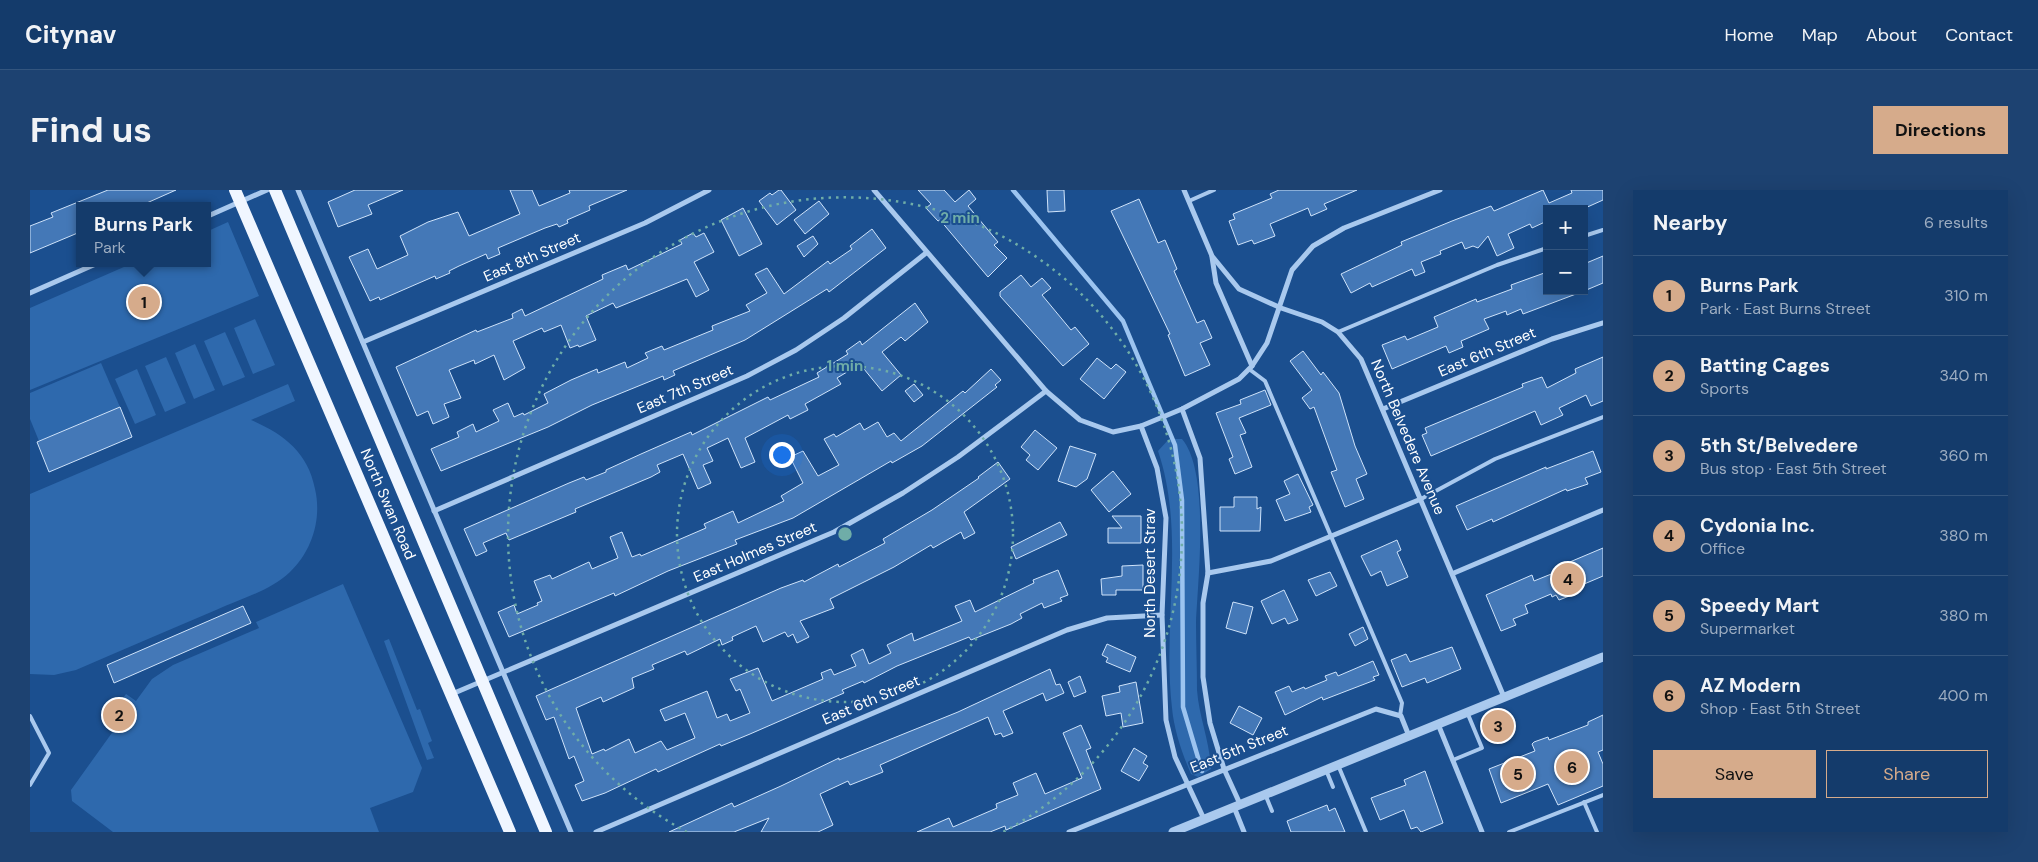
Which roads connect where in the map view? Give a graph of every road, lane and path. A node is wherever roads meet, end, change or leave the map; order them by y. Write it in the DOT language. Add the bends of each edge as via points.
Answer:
graph roads {
  1 [pos="267,190"];
  2 [pos="275,190"];
  3 [pos="298,190"];
  4 [pos="709,190"];
  5 [pos="874,190"];
  6 [pos="1184,190"];
  7 [pos="1214,190"];
  8 [pos="1440,190"];
  9 [pos="238,196"];
  10 [pos="1189,201"];
  11 [pos="211,214"];
  12 [pos="1603,230"];
  13 [pos="1588,235"];
  14 [pos="1543,249"];
  15 [pos="926,253"];
  16 [pos="1212,256"];
  17 [pos="89,267"];
  18 [pos="30,293"];
  19 [pos="1281,308"];
  20 [pos="1603,323"];
  21 [pos="1338,332"];
  22 [pos="363,342"];
  23 [pos="1251,368"];
  24 [pos="1046,391"];
  25 [pos="1182,409"];
  26 [pos="1383,409"];
  27 [pos="1603,417"];
  28 [pos="1140,426"];
  29 [pos="1421,499"];
  30 [pos="1603,510"];
  31 [pos="434,511"];
  32 [pos="1331,536"];
  33 [pos="1208,573"];
  34 [pos="1454,573"];
  35 [pos="1162,615"];
  36 [pos="1603,657"];
  37 [pos="503,673"];
  38 [pos="483,681"];
  39 [pos="452,694"];
  40 [pos="1504,697"];
  41 [pos="1467,712"];
  42 [pos="30,716"];
  43 [pos="1400,716"];
  44 [pos="1438,724"];
  45 [pos="1409,736"];
  46 [pos="1453,760"];
  47 [pos="1338,765"];
  48 [pos="1224,769"];
  49 [pos="1326,770"];
  50 [pos="30,785"];
  51 [pos="1186,785"];
  52 [pos="1333,787"];
  53 [pos="1265,794"];
  54 [pos="1603,795"];
  55 [pos="1584,802"];
  56 [pos="1237,806"];
  57 [pos="1272,811"];
  58 [pos="1204,819"];
  59 [pos="510,832"];
  60 [pos="546,832"];
  61 [pos="571,832"];
  62 [pos="596,832"];
  63 [pos="1069,832"];
  64 [pos="1173,832"];
  65 [pos="1244,832"];
  66 [pos="1366,832"];
  67 [pos="1482,832"];
  68 [pos="1510,832"];
  69 [pos="1596,832"];
  1 -- 9 [label="street"];
  2 -- 38 [label="main road, North Swan Road"];
  3 -- 22 [label="street"];
  4 -- 22 [label="street, East 8th Street" via="645,223"];
  5 -- 15 [label="street"];
  6 -- 10 [label="street, North Belvedere Avenue"];
  7 -- 10 [label="lane"];
  8 -- 19 [label="street" via="1344,228 1313,246 1292,270"];
  9 -- 11 [label="street"];
  9 -- 39 [label="main road, North Swan Road"];
  10 -- 16 [label="street, North Belvedere Avenue"];
  12 -- 13 [label="lane"];
  14 -- 21 [label="lane" via="1497,265"];
  15 -- 24 [label="street"];
  15 -- 31 [label="street, East 7th Street" via="844,318 796,350 746,376"];
  16 -- 19 [label="street, North Belvedere Avenue" via="1239,289"];
  16 -- 23 [label="street, North Belvedere Avenue" via="1216,283"];
  17 -- 18 [label="street"];
  19 -- 21 [label="street, North Belvedere Avenue" via="1322,322"];
  19 -- 23 [label="street" via="1267,343"];
  20 -- 26 [label="street, East 6th Street" via="1552,339"];
  21 -- 26 [label="street, North Belvedere Avenue" via="1361,359"];
  22 -- 31 [label="street"];
  23 -- 25 [label="street" via="1239,379"];
  23 -- 32 [label="lane" via="1265,381"];
  24 -- 28 [label="street" via="1080,420 1113,432"];
  24 -- 37 [label="street, East Holmes Street" via="904,493 834,532"];
  25 -- 28 [label="street"];
  25 -- 33 [label="street" via="1200,458"];
  26 -- 29 [label="street, North Belvedere Avenue"];
  27 -- 29 [label="lane" via="1495,459"];
  28 -- 35 [label="street, North Desert Strav" via="1157,468 1166,518"];
  29 -- 32 [label="street"];
  29 -- 34 [label="street, North Belvedere Avenue"];
  30 -- 34 [label="street"];
  31 -- 37 [label="street"];
  32 -- 33 [label="street" via="1271,561"];
  32 -- 43 [label="lane" via="1402,702"];
  33 -- 48 [label="street" via="1203,603 1204,677 1210,723"];
  34 -- 40 [label="street, North Belvedere Avenue"];
  35 -- 51 [label="street, North Desert Strav" via="1166,720 1174,757"];
  35 -- 62 [label="street, East 6th Street" via="1107,618 1067,630"];
  36 -- 40 [label="street"];
  37 -- 38 [label="street, East Holmes Street"];
  37 -- 61 [label="street"];
  38 -- 39 [label="street, East Holmes Street"];
  38 -- 60 [label="main road, North Swan Road"];
  39 -- 59 [label="main road, North Swan Road"];
  40 -- 41 [label="street"];
  41 -- 44 [label="street"];
  41 -- 46 [label="lane" via="1482,748"];
  42 -- 50 [label="lane" via="49,753"];
  43 -- 45 [label="street"];
  43 -- 48 [label="street, East 5th Street" via="1376,709"];
  44 -- 45 [label="street"];
  44 -- 46 [label="street"];
  45 -- 47 [label="street"];
  46 -- 67 [label="street"];
  47 -- 49 [label="street"];
  47 -- 66 [label="lane"];
  48 -- 51 [label="street, East 5th Street"];
  48 -- 56 [label="street"];
  49 -- 52 [label="lane"];
  49 -- 53 [label="street"];
  51 -- 58 [label="street, North Desert Strav"];
  51 -- 63 [label="street, East 5th Street"];
  53 -- 56 [label="street"];
  53 -- 57 [label="lane"];
  54 -- 55 [label="lane"];
  55 -- 68 [label="lane"];
  55 -- 69 [label="lane"];
  56 -- 58 [label="street"];
  56 -- 65 [label="street"];
  58 -- 64 [label="street"];
}
